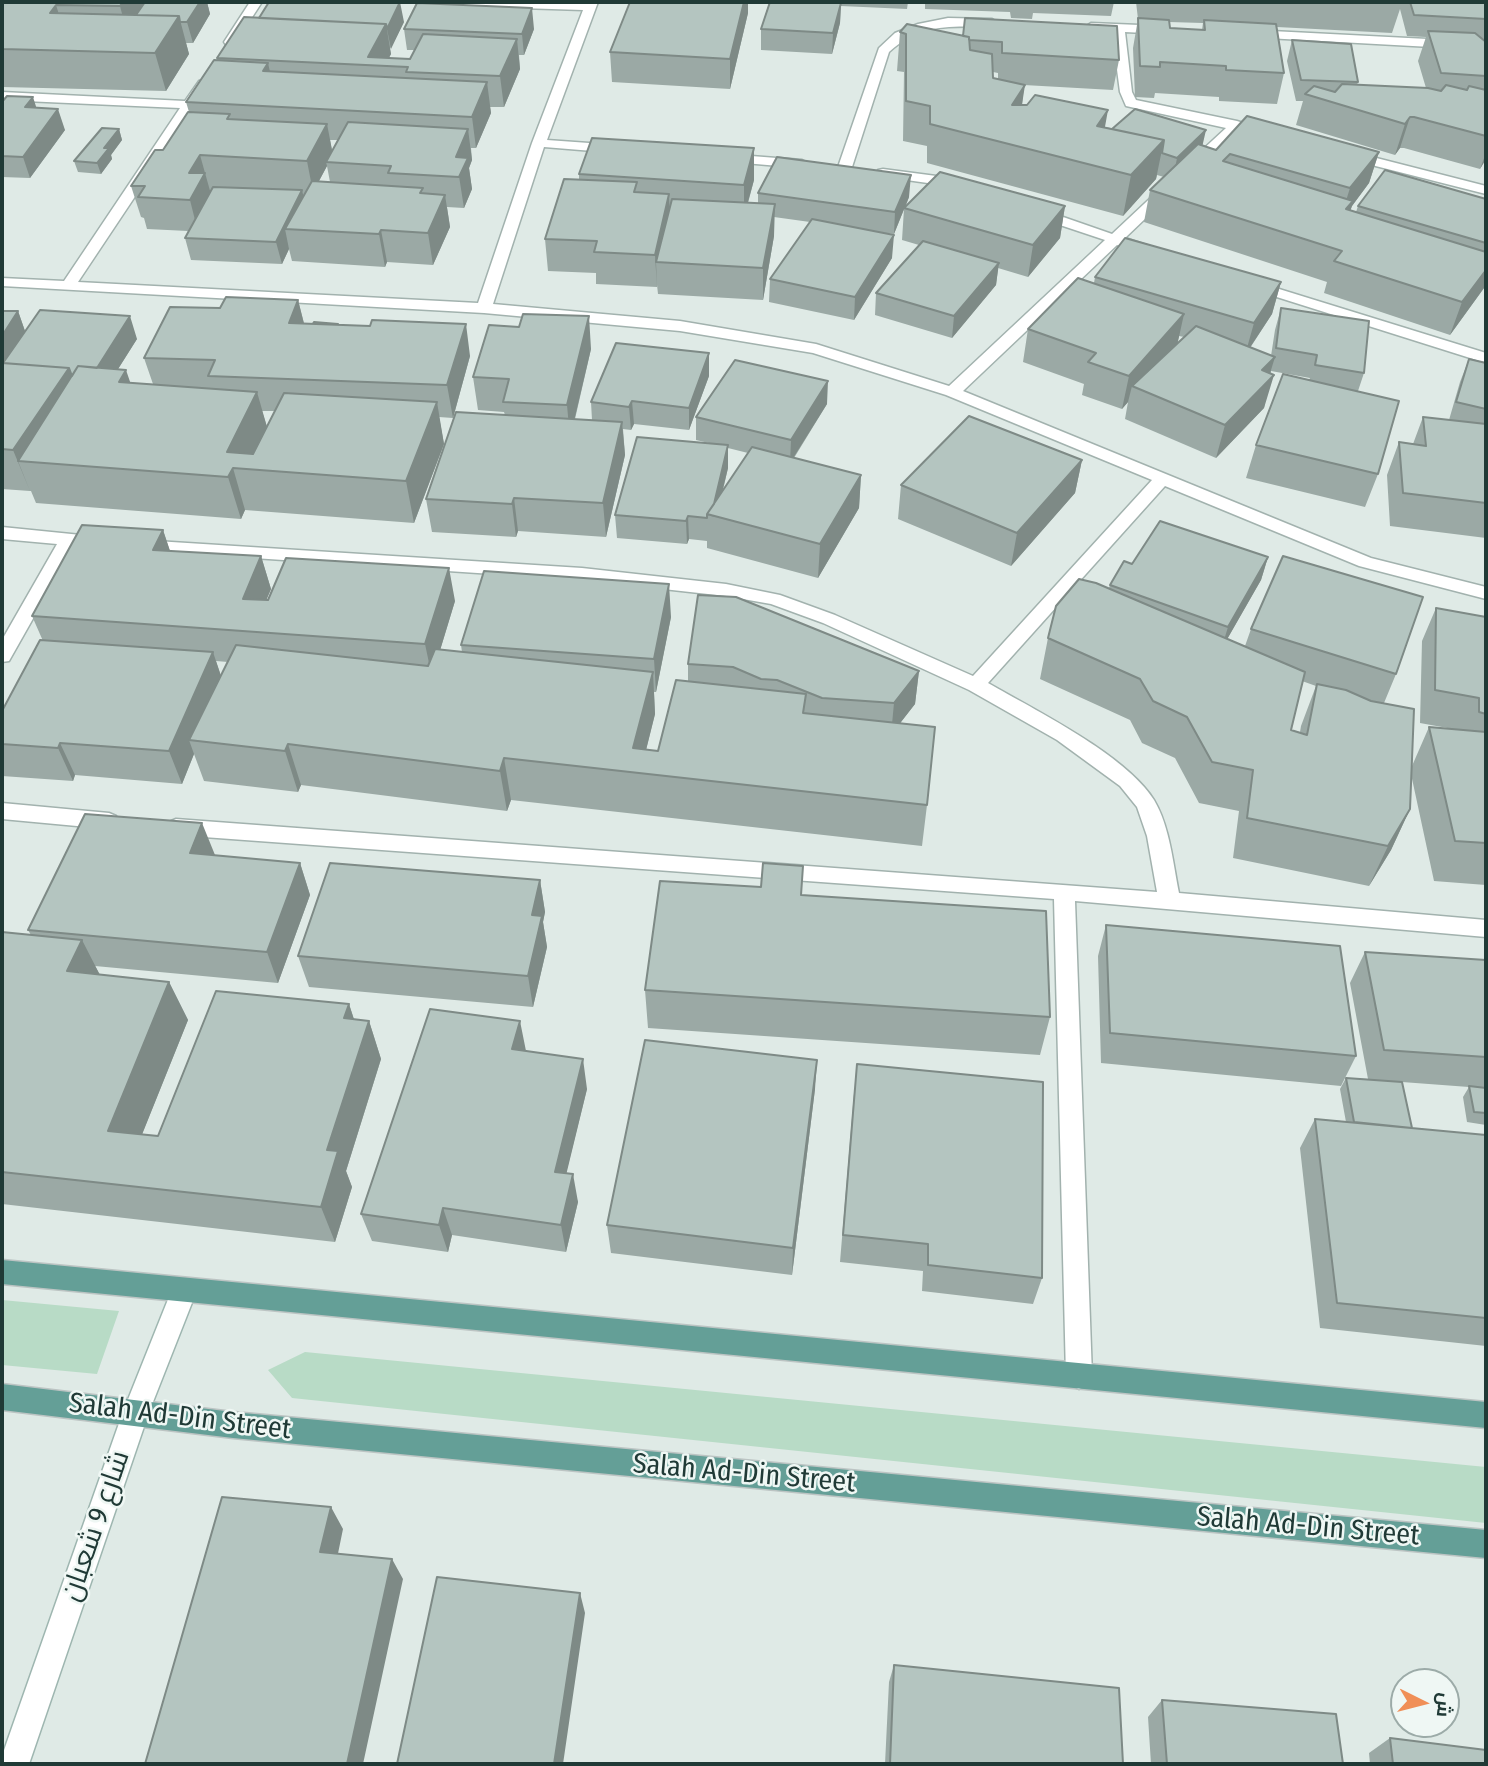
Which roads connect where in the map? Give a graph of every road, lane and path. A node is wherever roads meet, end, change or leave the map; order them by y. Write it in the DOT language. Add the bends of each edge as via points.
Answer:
graph roads {
  1 [pos="256,2"];
  2 [pos="457,2"];
  3 [pos="591,5"];
  4 [pos="1003,23"];
  5 [pos="1080,27"];
  6 [pos="1118,28"];
  7 [pos="1173,31"];
  8 [pos="1241,34"];
  9 [pos="1486,46"];
  10 [pos="2,96"];
  11 [pos="190,105"];
  12 [pos="1237,125"];
  13 [pos="1275,135"];
  14 [pos="539,143"];
  15 [pos="636,151"];
  16 [pos="1340,152"];
  17 [pos="706,156"];
  18 [pos="844,168"];
  19 [pos="970,190"];
  20 [pos="1486,190"];
  21 [pos="1023,208"];
  22 [pos="1115,240"];
  23 [pos="1168,257"];
  24 [pos="1235,279"];
  25 [pos="2,282"];
  26 [pos="68,286"];
  27 [pos="484,308"];
  28 [pos="1486,358"];
  29 [pos="952,392"];
  30 [pos="1163,478"];
  31 [pos="2,533"];
  32 [pos="68,541"];
  33 [pos="1486,593"];
  34 [pos="2,656"];
  35 [pos="976,685"];
  36 [pos="2,811"];
  37 [pos="123,822"];
  38 [pos="150,825"];
  39 [pos="1064,892"];
  40 [pos="1170,902"];
  41 [pos="1486,928"];
  42 [pos="2,1272"];
  43 [pos="184,1290"];
  44 [pos="1079,1376"];
  45 [pos="2,1397"];
  46 [pos="136,1412"];
  47 [pos="1486,1415"];
  48 [pos="1486,1544"];
  49 [pos="15,1764"];
  1 -- 11 [label="street"];
  2 -- 3 [label="street"];
  3 -- 14 [label="street"];
  4 -- 18 [label="street" via="948,22 899,36 883,51"];
  5 -- 6 [label="street"];
  6 -- 7 [label="street"];
  6 -- 12 [label="street" via="1131,103"];
  8 -- 9 [label="street"];
  10 -- 11 [label="street"];
  11 -- 26 [label="street"];
  12 -- 13 [label="street"];
  12 -- 22 [label="street"];
  14 -- 15 [label="street"];
  14 -- 27 [label="street"];
  16 -- 20 [label="street"];
  17 -- 18 [label="street"];
  18 -- 19 [label="street" via="944,181"];
  21 -- 22 [label="street"];
  22 -- 23 [label="street"];
  22 -- 29 [label="street"];
  24 -- 28 [label="street"];
  25 -- 26 [label="street"];
  26 -- 27 [label="street"];
  27 -- 29 [label="street" via="680,326 816,349"];
  29 -- 30 [label="street"];
  30 -- 33 [label="street" via="1365,562"];
  30 -- 35 [label="street"];
  31 -- 32 [label="street"];
  32 -- 34 [label="street"];
  32 -- 35 [label="street" via="582,574 726,590 774,599 830,619"];
  35 -- 40 [label="street" via="1064,735 1127,781 1146,804"];
  36 -- 37 [label="street"];
  38 -- 39 [label="street"];
  39 -- 40 [label="street"];
  39 -- 44 [label="street"];
  40 -- 41 [label="street"];
  42 -- 43 [label="main road"];
  43 -- 44 [label="main road"];
  43 -- 46 [label="street, شارع 9 شعبان"];
  44 -- 47 [label="main road"];
  45 -- 46 [label="main road, Salah Ad-Din Street"];
  46 -- 48 [label="main road, Salah Ad-Din Street"];
  46 -- 49 [label="street, شارع 9 شعبان"];
}
